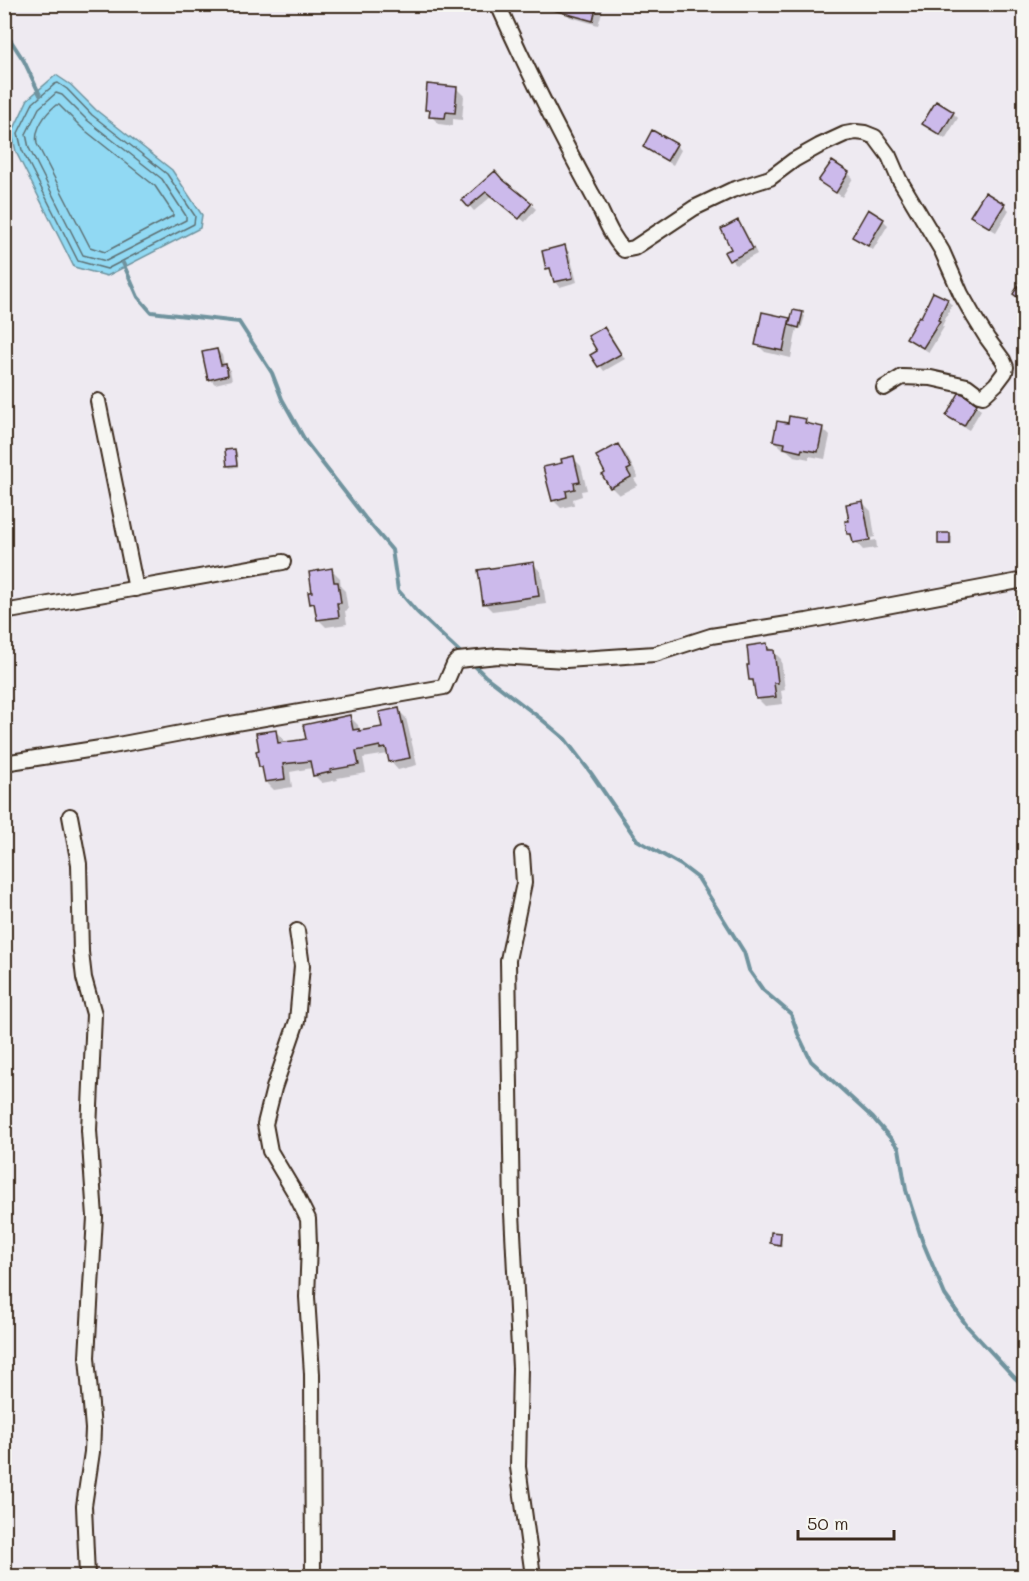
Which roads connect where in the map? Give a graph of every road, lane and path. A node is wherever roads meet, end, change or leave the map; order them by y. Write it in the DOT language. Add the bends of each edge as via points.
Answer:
graph roads {
  1 [pos="496,4"];
  2 [pos="884,388"];
  3 [pos="98,401"];
  4 [pos="283,562"];
  5 [pos="1024,580"];
  6 [pos="136,589"];
  7 [pos="4,612"];
  8 [pos="4,762"];
  9 [pos="70,816"];
  10 [pos="522,854"];
  11 [pos="297,931"];
  12 [pos="87,1576"];
  13 [pos="313,1576"];
  14 [pos="533,1576"];
  1 -- 2 [label="street" via="560,135 624,250 634,248 694,208 770,178 794,160 837,138 856,132 875,137 942,251 974,317 1006,367 983,396 967,386 931,378 902,376"];
  3 -- 6 [label="street"];
  4 -- 6 [label="street"];
  5 -- 8 [label="street" via="711,636 655,654 566,660 498,656 458,660 444,687"];
  6 -- 7 [label="street"];
  9 -- 12 [label="street" via="79,864 84,978 94,1014 89,1130 95,1217 87,1357 93,1429 84,1506"];
  10 -- 14 [label="street" via="524,883 508,960 520,1368 518,1467"];
  11 -- 13 [label="street" via="302,966 297,1021 265,1124 270,1151 308,1219"];
}
